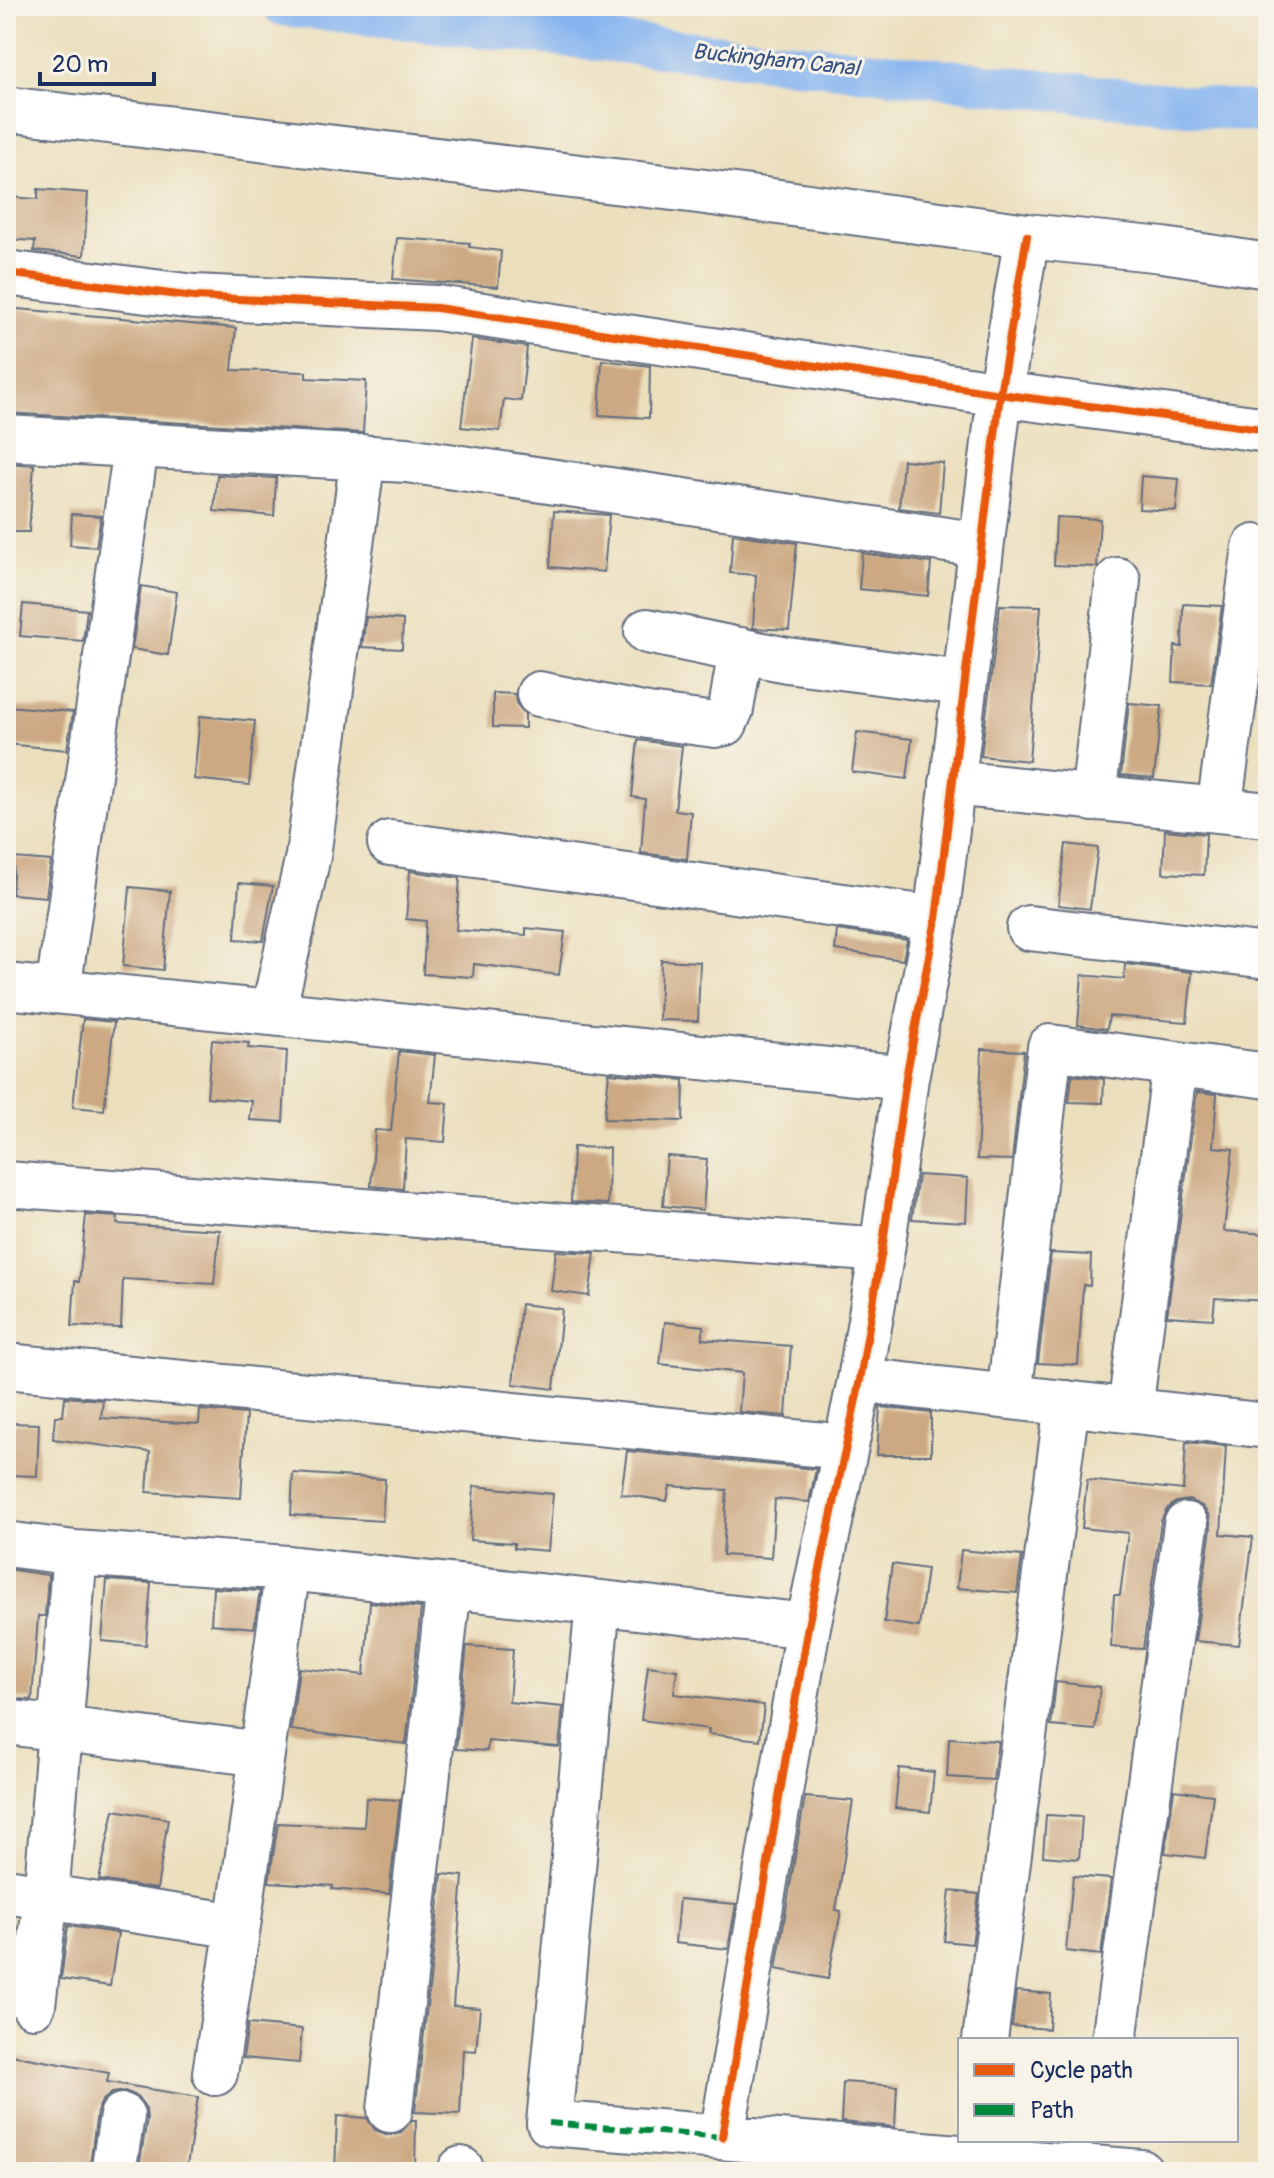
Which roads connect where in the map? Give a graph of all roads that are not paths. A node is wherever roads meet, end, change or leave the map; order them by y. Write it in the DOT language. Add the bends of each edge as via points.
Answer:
graph roads {
  1 [pos="6,109"];
  2 [pos="1027,236"];
  3 [pos="1268,266"];
  4 [pos="6,273"];
  5 [pos="1000,394"];
  6 [pos="1268,430"];
  7 [pos="6,438"];
  8 [pos="136,447"];
  9 [pos="363,457"];
  10 [pos="981,545"];
  11 [pos="1255,547"];
  12 [pos="1118,580"];
  13 [pos="647,631"];
  14 [pos="741,650"];
  15 [pos="962,683"];
  16 [pos="1253,683"];
  17 [pos="539,694"];
  18 [pos="952,783"];
  19 [pos="1093,799"];
  20 [pos="1219,810"];
  21 [pos="1268,815"];
  22 [pos="390,843"];
  23 [pos="936,919"];
  24 [pos="1029,928"];
  25 [pos="1268,956"];
  26 [pos="6,986"];
  27 [pos="58,991"];
  28 [pos="273,1013"];
  29 [pos="1175,1064"];
  30 [pos="1268,1076"];
  31 [pos="906,1078"];
  32 [pos="6,1184"];
  33 [pos="882,1250"];
  34 [pos="6,1366"];
  35 [pos="860,1380"];
  36 [pos="1009,1397"];
  37 [pos="1067,1403"];
  38 [pos="1130,1410"];
  39 [pos="1268,1426"];
  40 [pos="846,1447"];
  41 [pos="1186,1525"];
  42 [pos="6,1544"];
  43 [pos="75,1553"];
  44 [pos="288,1568"];
  45 [pos="449,1586"];
  46 [pos="598,1603"];
  47 [pos="808,1626"];
  48 [pos="6,1722"];
  49 [pos="60,1730"];
  50 [pos="262,1754"];
  51 [pos="26,1894"];
  52 [pos="238,1926"];
  53 [pos="33,2005"];
  54 [pos="985,2038"];
  55 [pos="1114,2038"];
  56 [pos="215,2073"];
  57 [pos="390,2110"];
  58 [pos="122,2116"];
  59 [pos="722,2137"];
  60 [pos="1098,2154"];
  61 [pos="982,2158"];
  62 [pos="113,2172"];
  63 [pos="1141,2172"];
  1 -- 2 [label="street" via="698,191"];
  2 -- 3 [label="street"];
  2 -- 5 [label="street"];
  4 -- 5 [label="street" via="194,297 437,308"];
  5 -- 6 [label="street"];
  5 -- 10 [label="street"];
  7 -- 8 [label="street"];
  8 -- 9 [label="street"];
  8 -- 27 [label="street"];
  9 -- 10 [label="street"];
  9 -- 28 [label="street" via="308,856"];
  10 -- 15 [label="street"];
  11 -- 16 [label="street"];
  12 -- 19 [label="street"];
  13 -- 14 [label="street"];
  14 -- 15 [label="street"];
  14 -- 17 [label="street" via="725,723 648,716"];
  15 -- 18 [label="street"];
  16 -- 20 [label="street"];
  18 -- 19 [label="street"];
  18 -- 23 [label="street"];
  19 -- 20 [label="street"];
  20 -- 21 [label="street"];
  22 -- 23 [label="street"];
  23 -- 31 [label="street"];
  24 -- 25 [label="street"];
  26 -- 27 [label="street"];
  27 -- 28 [label="street"];
  28 -- 31 [label="street"];
  29 -- 30 [label="street"];
  29 -- 36 [label="street" via="1050,1047"];
  29 -- 38 [label="street"];
  31 -- 33 [label="street"];
  32 -- 33 [label="street"];
  33 -- 35 [label="street"];
  34 -- 40 [label="street"];
  35 -- 36 [label="street"];
  35 -- 40 [label="street"];
  36 -- 37 [label="street"];
  37 -- 38 [label="street"];
  37 -- 54 [label="street"];
  38 -- 39 [label="street"];
  40 -- 47 [label="street"];
  41 -- 55 [label="street"];
  42 -- 43 [label="street"];
  43 -- 44 [label="street"];
  43 -- 49 [label="street"];
  44 -- 45 [label="street"];
  44 -- 50 [label="street"];
  45 -- 46 [label="street"];
  45 -- 57 [label="street"];
  46 -- 47 [label="street"];
  46 -- 59 [label="street" via="549,2123"];
  47 -- 59 [label="street"];
  48 -- 49 [label="street"];
  49 -- 50 [label="street"];
  49 -- 51 [label="street"];
  50 -- 52 [label="street"];
  51 -- 52 [label="street"];
  51 -- 53 [label="street"];
  52 -- 56 [label="street"];
  58 -- 62 [label="street"];
  59 -- 61 [label="street"];
  60 -- 61 [label="street"];
  60 -- 63 [label="street"];
}
